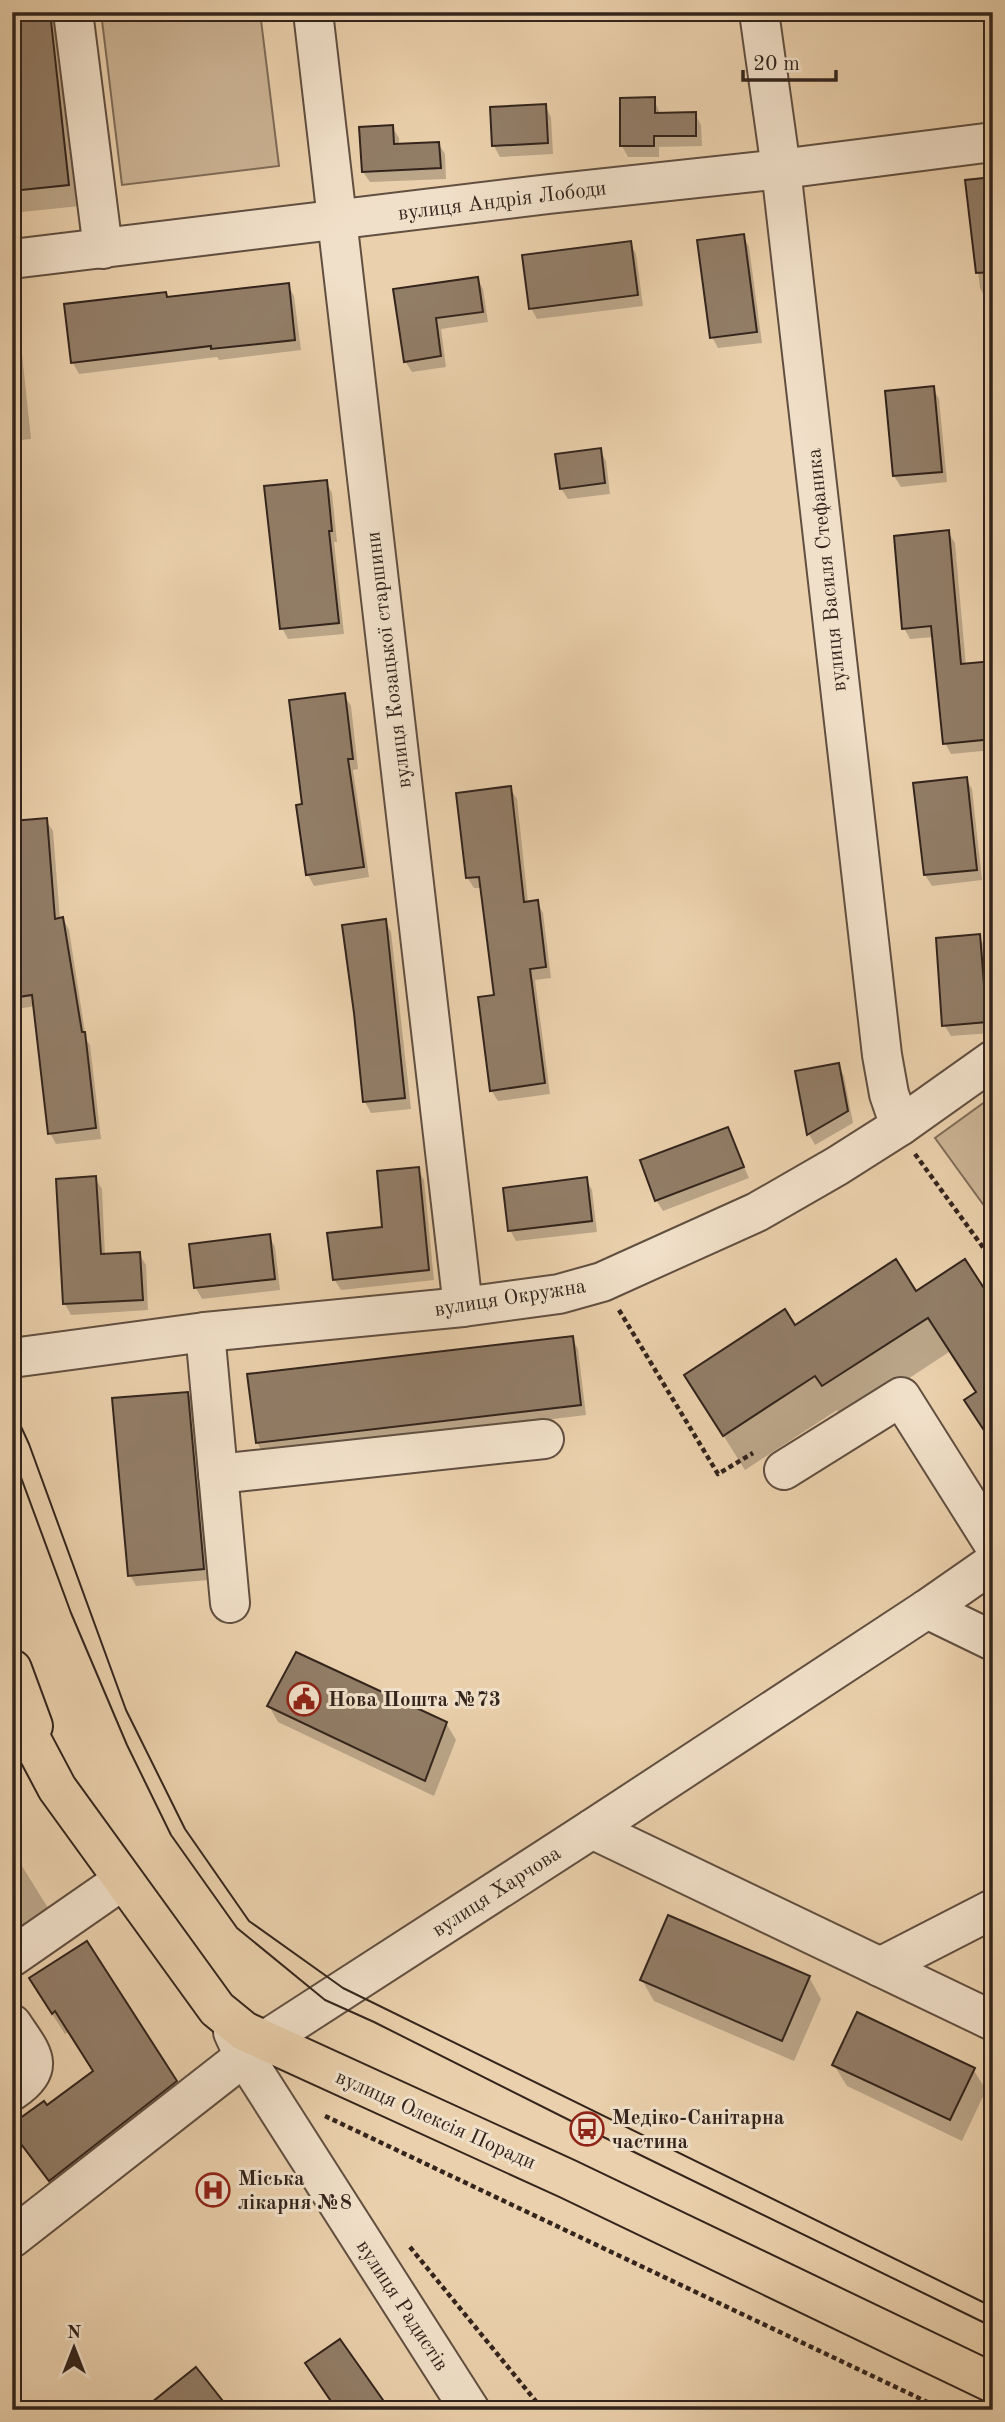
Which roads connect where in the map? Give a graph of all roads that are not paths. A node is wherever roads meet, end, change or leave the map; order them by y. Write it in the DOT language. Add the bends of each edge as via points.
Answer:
graph roads {
  1 [pos="74,12"];
  2 [pos="313,12"];
  3 [pos="759,12"];
  4 [pos="993,142"];
  5 [pos="781,169"];
  6 [pos="337,220"];
  7 [pos="103,249"];
  8 [pos="12,259"];
  9 [pos="993,1060"];
  10 [pos="900,1126"];
  11 [pos="463,1307"];
  12 [pos="205,1332"];
  13 [pos="12,1358"];
  14 [pos="544,1439"];
  15 [pos="774,1458"];
  16 [pos="218,1474"];
  17 [pos="993,1543"];
  18 [pos="993,1563"];
  19 [pos="230,1603"];
  20 [pos="927,1609"];
  21 [pos="993,1641"];
  22 [pos="12,1669"];
  23 [pos="12,1703"];
  24 [pos="57,1788"];
  25 [pos="592,1829"];
  26 [pos="123,1880"];
  27 [pos="993,1909"];
  28 [pos="12,1957"];
  29 [pos="880,1967"];
  30 [pos="993,2021"];
  31 [pos="12,2024"];
  32 [pos="254,2048"];
  33 [pos="12,2091"];
  34 [pos="12,2238"];
  35 [pos="993,2383"];
  36 [pos="470,2410"];
  1 -- 7 [label="street"];
  2 -- 6 [label="street, вулиця Козацької старшини"];
  3 -- 5 [label="street, вулиця Василя Стефаника"];
  4 -- 5 [label="street, вулиця Андрія Лободи"];
  5 -- 6 [label="street, вулиця Андрія Лободи"];
  5 -- 10 [label="street, вулиця Василя Стефаника" via="881,1055"];
  6 -- 7 [label="street, вулиця Андрія Лободи"];
  6 -- 11 [label="street, вулиця Козацької старшини"];
  7 -- 8 [label="street, вулиця Андрія Лободи"];
  9 -- 10 [label="street, вулиця Окружна"];
  10 -- 11 [label="street, вулиця Окружна" via="757,1212 602,1282 559,1294"];
  11 -- 12 [label="street, вулиця Окружна"];
  12 -- 13 [label="street, вулиця Окружна"];
  12 -- 16 [label="street"];
  14 -- 16 [label="street"];
  15 -- 17 [label="street" via="901,1397"];
  16 -- 19 [label="street"];
  18 -- 20 [label="street, вулиця Харчова"];
  20 -- 21 [label="street"];
  20 -- 25 [label="street, вулиця Харчова"];
  22 -- 24 [label="main road"];
  23 -- 24 [label="main road, вулиця Олексія Поради"];
  24 -- 26 [label="main road, вулиця Олексія Поради"];
  25 -- 29 [label="street"];
  25 -- 32 [label="street, вулиця Харчова"];
  26 -- 28 [label="street"];
  26 -- 32 [label="main road, вулиця Олексія Поради" via="217,2009 243,2031"];
  27 -- 29 [label="street"];
  29 -- 30 [label="street"];
  31 -- 33 [label="street" via="34,2066 27,2082"];
  32 -- 34 [label="street, вулиця Харчова"];
  32 -- 35 [label="main road, вулиця Олексія Поради" via="568,2179"];
  32 -- 36 [label="street, вулиця Радистів"];
}
